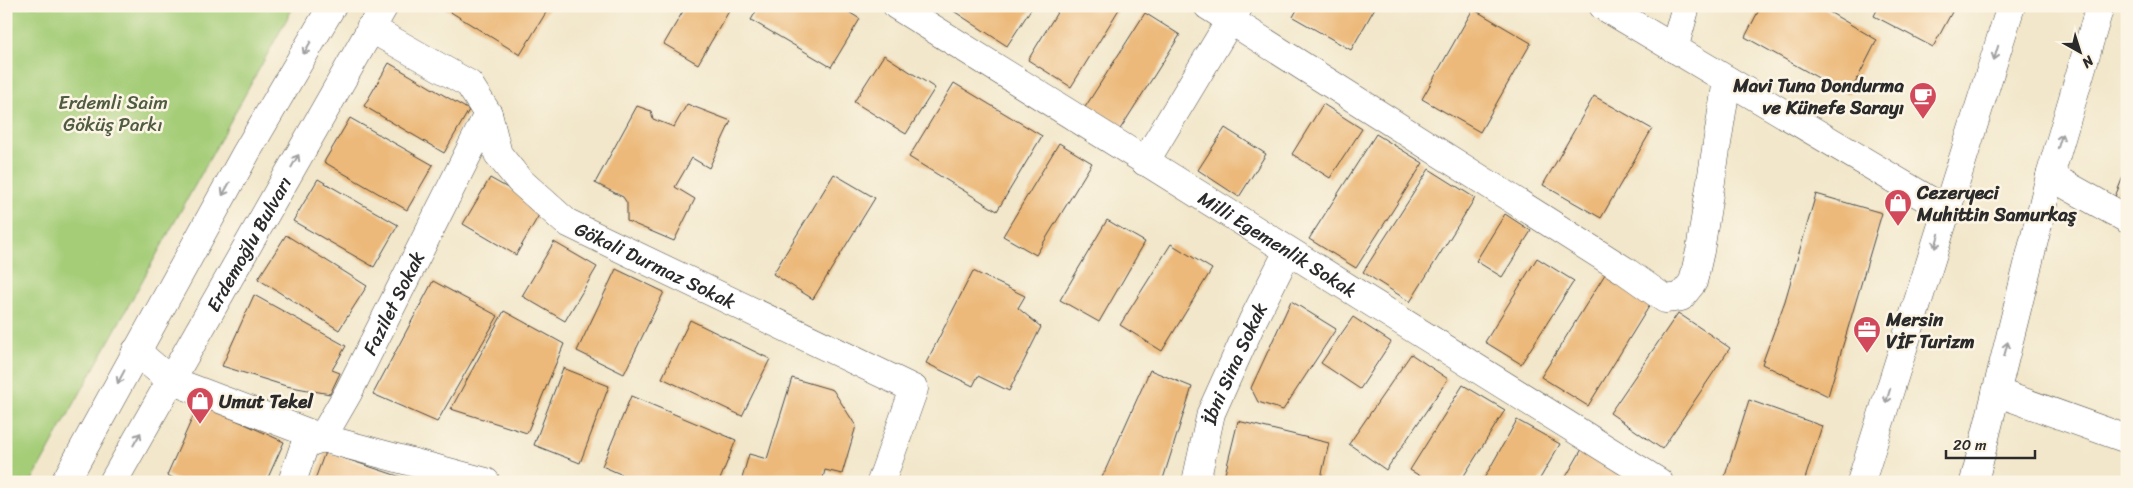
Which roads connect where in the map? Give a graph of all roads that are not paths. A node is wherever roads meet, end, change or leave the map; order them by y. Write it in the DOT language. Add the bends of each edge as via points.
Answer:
graph roads {
  1 [pos="332,6"];
  2 [pos="897,6"];
  3 [pos="1603,6"];
  4 [pos="1686,6"];
  5 [pos="2011,6"];
  6 [pos="2100,6"];
  7 [pos="1225,11"];
  8 [pos="377,17"];
  9 [pos="1674,49"];
  10 [pos="1727,80"];
  11 [pos="488,114"];
  12 [pos="1145,162"];
  13 [pos="2050,176"];
  14 [pos="1946,210"];
  15 [pos="2127,219"];
  16 [pos="1288,252"];
  17 [pos="136,351"];
  18 [pos="170,380"];
  19 [pos="1996,392"];
  20 [pos="322,438"];
  21 [pos="2127,439"];
  22 [pos="65,482"];
  23 [pos="113,482"];
  24 [pos="292,482"];
  25 [pos="486,482"];
  26 [pos="881,482"];
  27 [pos="1196,482"];
  28 [pos="1659,482"];
  29 [pos="1861,482"];
  30 [pos="1974,482"];
  1 -- 17 [label="main road, one-way"];
  2 -- 12 [label="main road, Milli Egemenlik Sokak"];
  3 -- 9 [label="main road"];
  4 -- 9 [label="main road"];
  5 -- 14 [label="main road, one-way"];
  13 -- 6 [label="main road, one-way"];
  7 -- 10 [label="main road" via="1665,299 1681,297 1693,282"];
  7 -- 12 [label="main road"];
  8 -- 11 [label="main road, Gökali Durmaz Sokak" via="469,84"];
  18 -- 8 [label="main road, Erdemoğlu Bulvarı, one-way"];
  9 -- 10 [label="main road"];
  10 -- 14 [label="main road"];
  11 -- 20 [label="main road, Fazilet Sokak" via="348,394"];
  11 -- 26 [label="main road, Gökali Durmaz Sokak" via="498,154 519,180 566,222 914,389"];
  12 -- 16 [label="main road, Milli Egemenlik Sokak"];
  13 -- 15 [label="main road"];
  19 -- 13 [label="main road, one-way"];
  14 -- 29 [label="main road, one-way"];
  16 -- 27 [label="main road, İbni Sina Sokak" via="1211,413"];
  16 -- 28 [label="main road, Milli Egemenlik Sokak"];
  17 -- 18 [label="main road"];
  17 -- 22 [label="main road, one-way"];
  18 -- 20 [label="main road"];
  23 -- 18 [label="main road, Erdemoğlu Bulvarı, one-way"];
  19 -- 21 [label="main road"];
  19 -- 30 [label="main road"];
  20 -- 24 [label="main road, Fazilet Sokak" via="305,444"];
  20 -- 25 [label="main road"];
}
